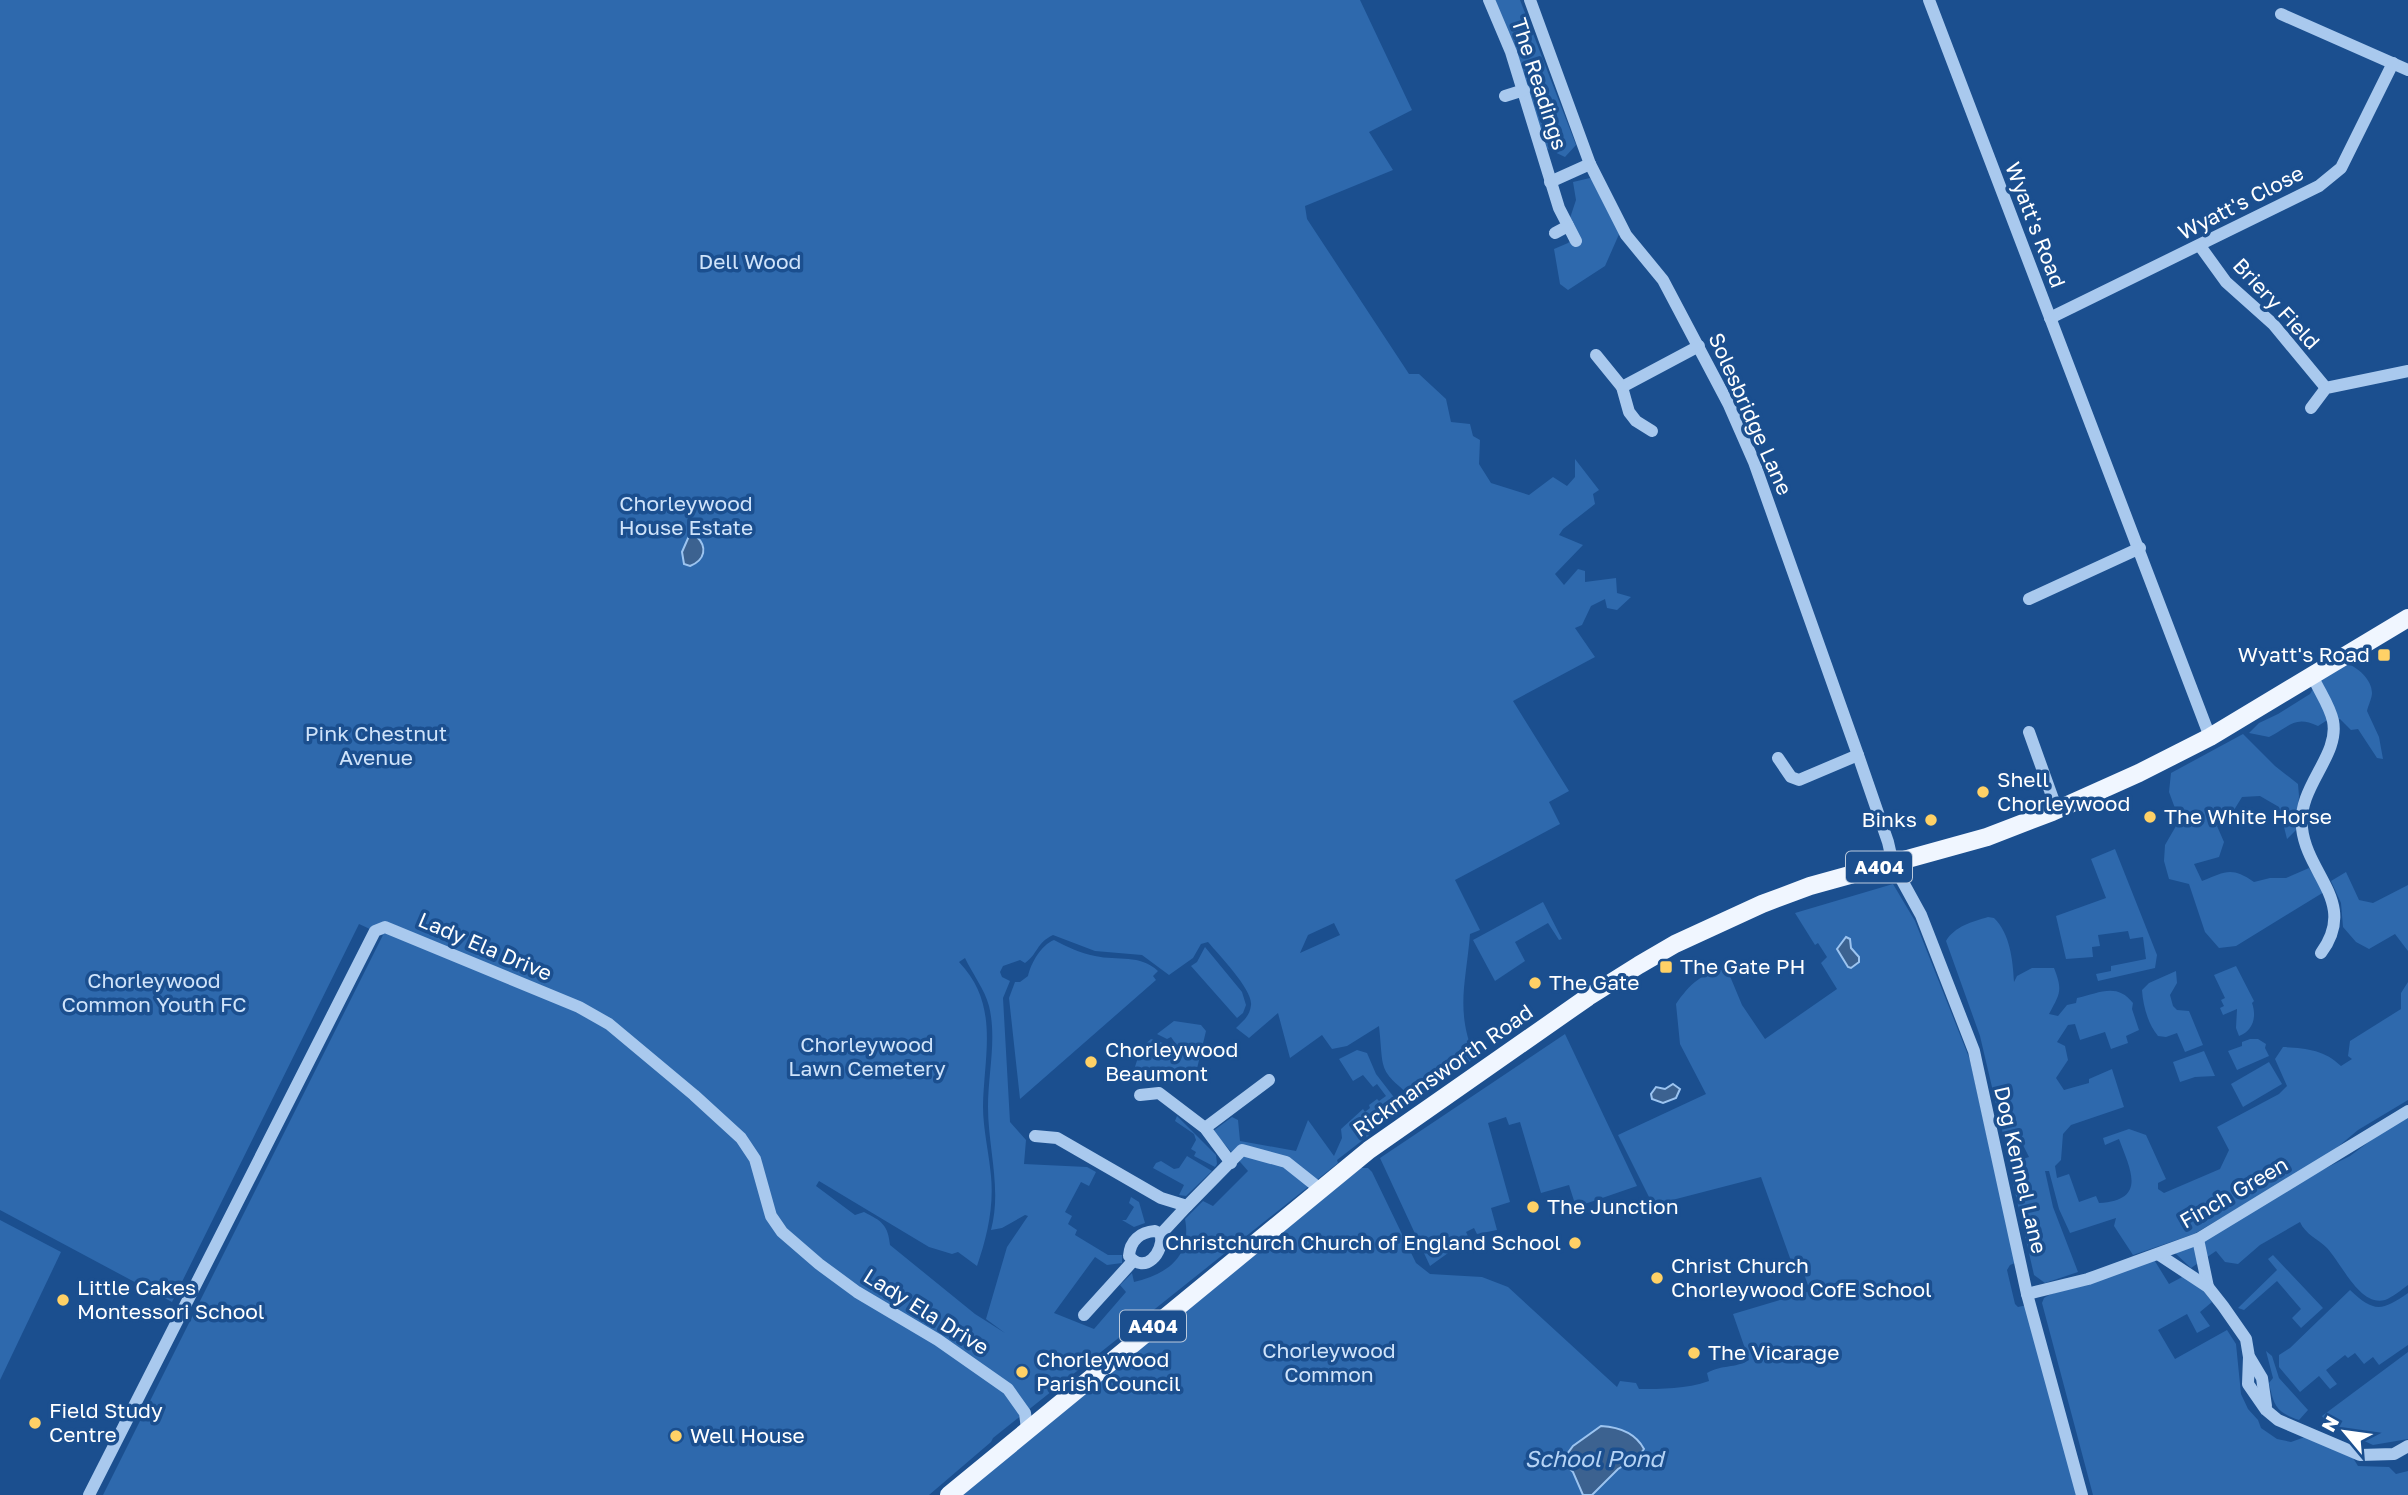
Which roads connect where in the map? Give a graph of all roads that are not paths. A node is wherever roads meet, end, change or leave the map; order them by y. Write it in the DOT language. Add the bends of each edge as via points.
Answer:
graph roads {
  1 [pos="1489,0"];
  2 [pos="1530,0"];
  3 [pos="1928,0"];
  4 [pos="2281,14"];
  5 [pos="2393,63"];
  6 [pos="2408,70"];
  7 [pos="1524,90"];
  8 [pos="1505,96"];
  9 [pos="1590,164"];
  10 [pos="1550,181"];
  11 [pos="1568,226"];
  12 [pos="1555,233"];
  13 [pos="1576,241"];
  14 [pos="2200,246"];
  15 [pos="2050,318"];
  16 [pos="1699,346"];
  17 [pos="1596,355"];
  18 [pos="2408,371"];
  19 [pos="1622,387"];
  20 [pos="2326,388"];
  21 [pos="2311,408"];
  22 [pos="1652,431"];
  23 [pos="2140,548"];
  24 [pos="2029,599"];
  25 [pos="2408,618"];
  26 [pos="2313,677"];
  27 [pos="2029,732"];
  28 [pos="2210,737"];
  29 [pos="1858,755"];
  30 [pos="1778,758"];
  31 [pos="2057,810"];
  32 [pos="1893,864"];
  33 [pos="2320,953"];
  34 [pos="1269,1080"];
  35 [pos="1140,1095"];
  36 [pos="2408,1111"];
  37 [pos="1205,1128"];
  38 [pos="1035,1136"];
  39 [pos="1231,1163"];
  40 [pos="1320,1189"];
  41 [pos="1187,1206"];
  42 [pos="1161,1234"];
  43 [pos="2198,1239"];
  44 [pos="2158,1254"];
  45 [pos="1133,1261"];
  46 [pos="2208,1287"];
  47 [pos="2027,1294"];
  48 [pos="1084,1315"];
  49 [pos="1027,1429"];
  50 [pos="2408,1447"];
  51 [pos="89,1495"];
  52 [pos="949,1495"];
  53 [pos="2082,1495"];
  1 -- 7 [label="street, The Readings"];
  2 -- 9 [label="street, Solesbridge Lane"];
  3 -- 15 [label="street, Wyatt's Road"];
  4 -- 5 [label="street"];
  5 -- 6 [label="street"];
  5 -- 14 [label="street, Wyatt's Close" via="2341,168 2319,186"];
  7 -- 8 [label="street"];
  7 -- 10 [label="street, The Readings"];
  9 -- 10 [label="street, The Readings"];
  9 -- 16 [label="street, Solesbridge Lane" via="1626,235 1664,280"];
  10 -- 11 [label="street, The Readings"];
  11 -- 12 [label="street"];
  11 -- 13 [label="street, The Readings"];
  14 -- 15 [label="street, Wyatt's Close"];
  14 -- 20 [label="street, Briery Field" via="2226,282 2273,324"];
  15 -- 23 [label="street, Wyatt's Road"];
  16 -- 19 [label="street"];
  16 -- 29 [label="street, Solesbridge Lane" via="1754,461"];
  17 -- 19 [label="street"];
  18 -- 20 [label="street"];
  19 -- 22 [label="street" via="1629,412"];
  20 -- 21 [label="street"];
  23 -- 24 [label="street"];
  23 -- 28 [label="street, Wyatt's Road"];
  25 -- 26 [label="main road, Rickmansworth Road / A404"];
  26 -- 28 [label="main road, Rickmansworth Road / A404"];
  26 -- 33 [label="street" via="2333,719 2334,734 2302,806 2302,829 2330,891 2334,914 2332,937"];
  27 -- 31 [label="street"];
  28 -- 31 [label="main road, Rickmansworth Road / A404"];
  29 -- 30 [label="street" via="1799,780 1791,777"];
  29 -- 32 [label="street, Solesbridge Lane"];
  31 -- 32 [label="main road, Rickmansworth Road / A404" via="1987,837"];
  32 -- 40 [label="main road, Rickmansworth Road / A404" via="1784,896 1675,944 1566,1012"];
  32 -- 47 [label="street, Dog Kennel Lane" via="1922,915 1974,1051"];
  34 -- 37 [label="street"];
  35 -- 37 [label="street" via="1159,1093"];
  36 -- 43 [label="street, Finch Green"];
  37 -- 39 [label="street"];
  38 -- 41 [label="street" via="1057,1138 1161,1198"];
  39 -- 40 [label="street" via="1242,1150 1286,1162"];
  39 -- 41 [label="street"];
  40 -- 49 [label="main road, Rickmansworth Road / A404"];
  41 -- 42 [label="street"];
  42 -- 45 [label="street" via="1161,1248 1153,1259 1146,1264"];
  42 -- 45 [label="street" via="1140,1235 1130,1249"];
  43 -- 44 [label="street, Finch Green"];
  43 -- 46 [label="street"];
  44 -- 46 [label="street"];
  44 -- 47 [label="street, Finch Green"];
  45 -- 48 [label="street"];
  46 -- 50 [label="street" via="2246,1339 2249,1357 2262,1378 2266,1410 2278,1420 2360,1455 2395,1454"];
  47 -- 53 [label="street, Dog Kennel Lane"];
  49 -- 51 [label="street, Lady Ela Drive" via="1026,1413 1008,1389 857,1292 782,1232 771,1216 755,1158 741,1138 617,1030 579,1007 385,926 375,931"];
  49 -- 52 [label="main road, Rickmansworth Road / A404"];
}
